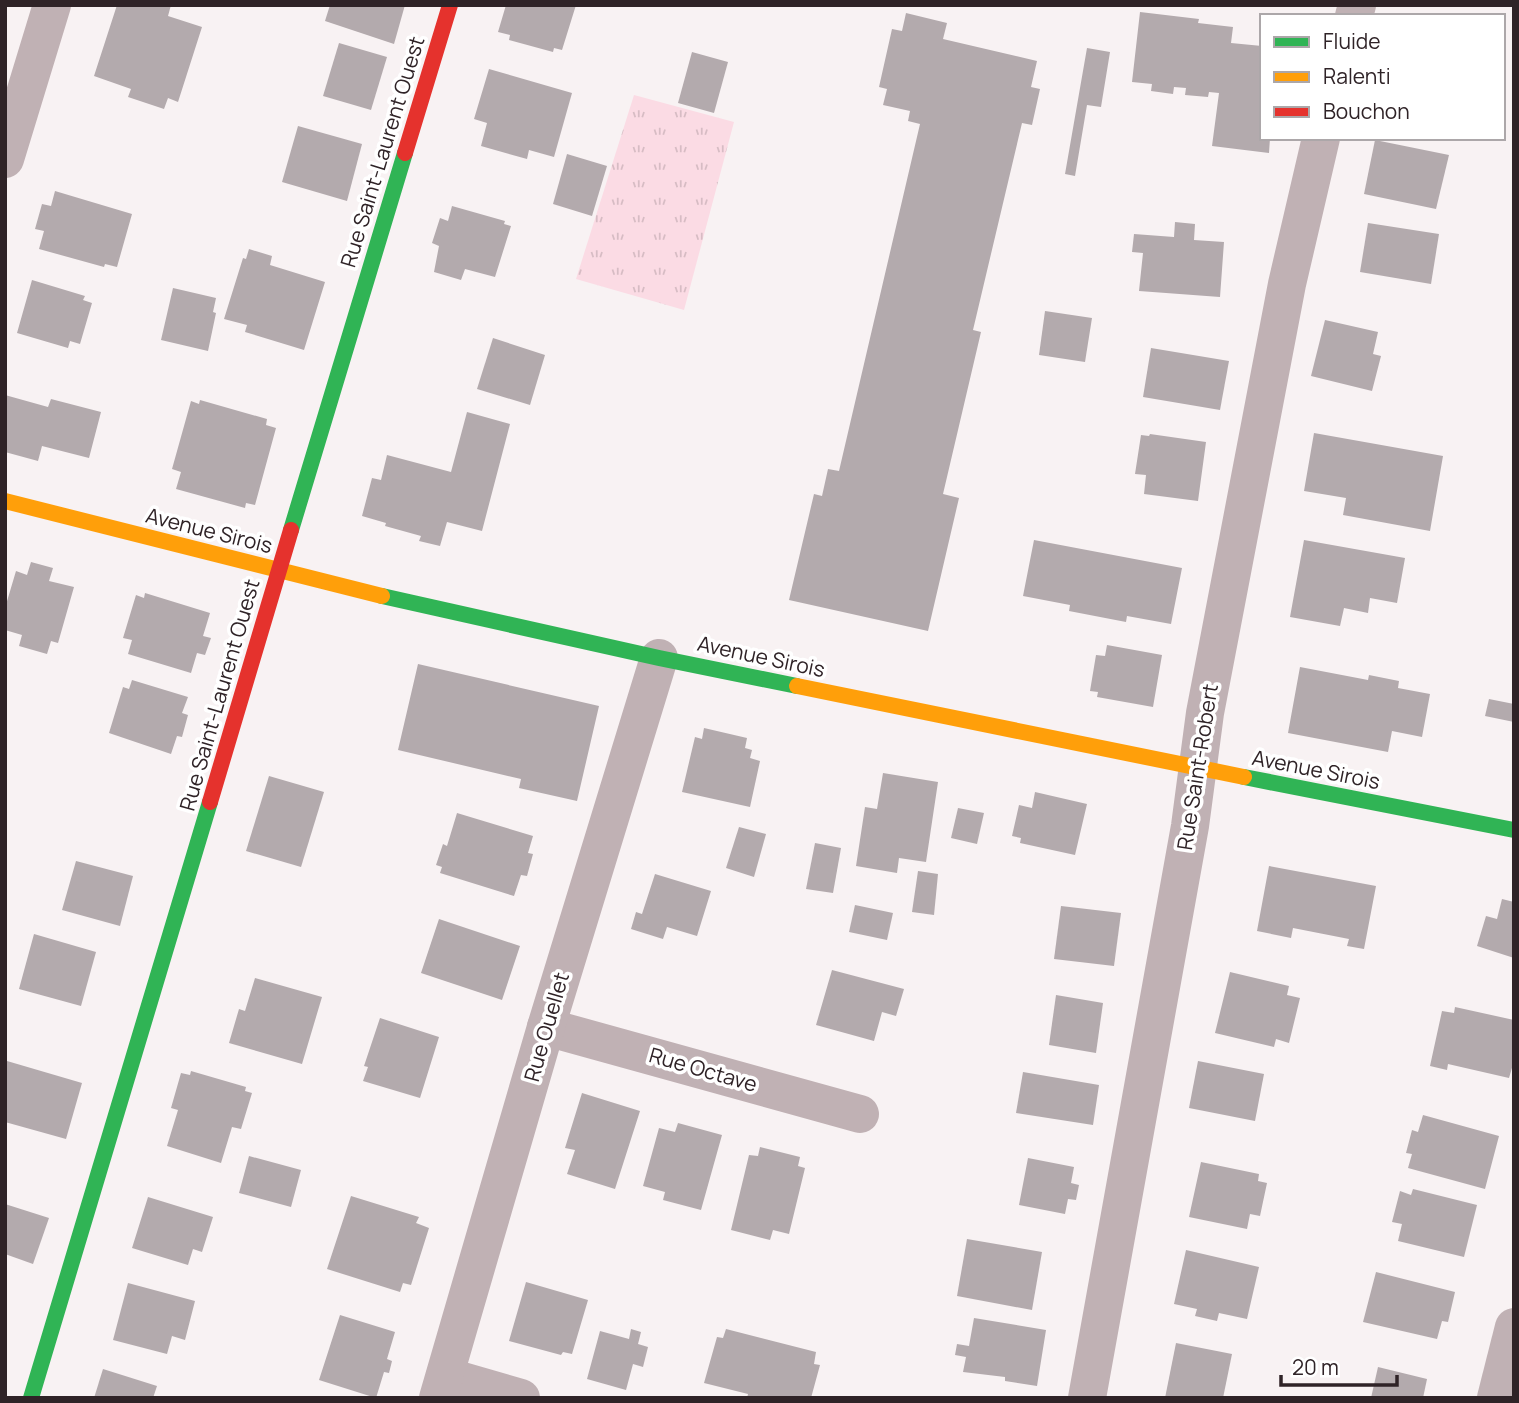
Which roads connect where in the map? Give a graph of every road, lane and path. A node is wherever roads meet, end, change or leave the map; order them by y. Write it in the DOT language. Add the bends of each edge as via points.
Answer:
graph roads {
  1 [pos="52,5"];
  2 [pos="450,5"];
  3 [pos="1321,140"];
  4 [pos="5,159"];
  5 [pos="5,501"];
  6 [pos="278,571"];
  7 [pos="659,658"];
  8 [pos="1197,768"];
  9 [pos="1514,830"];
  10 [pos="546,1027"];
  11 [pos="860,1114"];
  12 [pos="1514,1327"];
  13 [pos="442,1387"];
  14 [pos="31,1398"];
  15 [pos="521,1398"];
  16 [pos="1087,1398"];
  17 [pos="1496,1398"];
  1 -- 4 [label="street"];
  2 -- 6 [label="street, Rue Saint-Laurent Ouest"];
  3 -- 8 [label="street, Rue Saint-Robert" via="1284,297"];
  5 -- 6 [label="street, Avenue Sirois"];
  6 -- 7 [label="street, Avenue Sirois"];
  6 -- 14 [label="street, Rue Saint-Laurent Ouest"];
  7 -- 8 [label="street, Avenue Sirois"];
  7 -- 10 [label="street, Rue Ouellet"];
  8 -- 9 [label="street, Avenue Sirois"];
  8 -- 16 [label="street, Rue Saint-Robert"];
  10 -- 11 [label="street, Rue Octave"];
  10 -- 13 [label="street, Rue Ouellet"];
  12 -- 17 [label="street"];
  13 -- 15 [label="street"];
}
